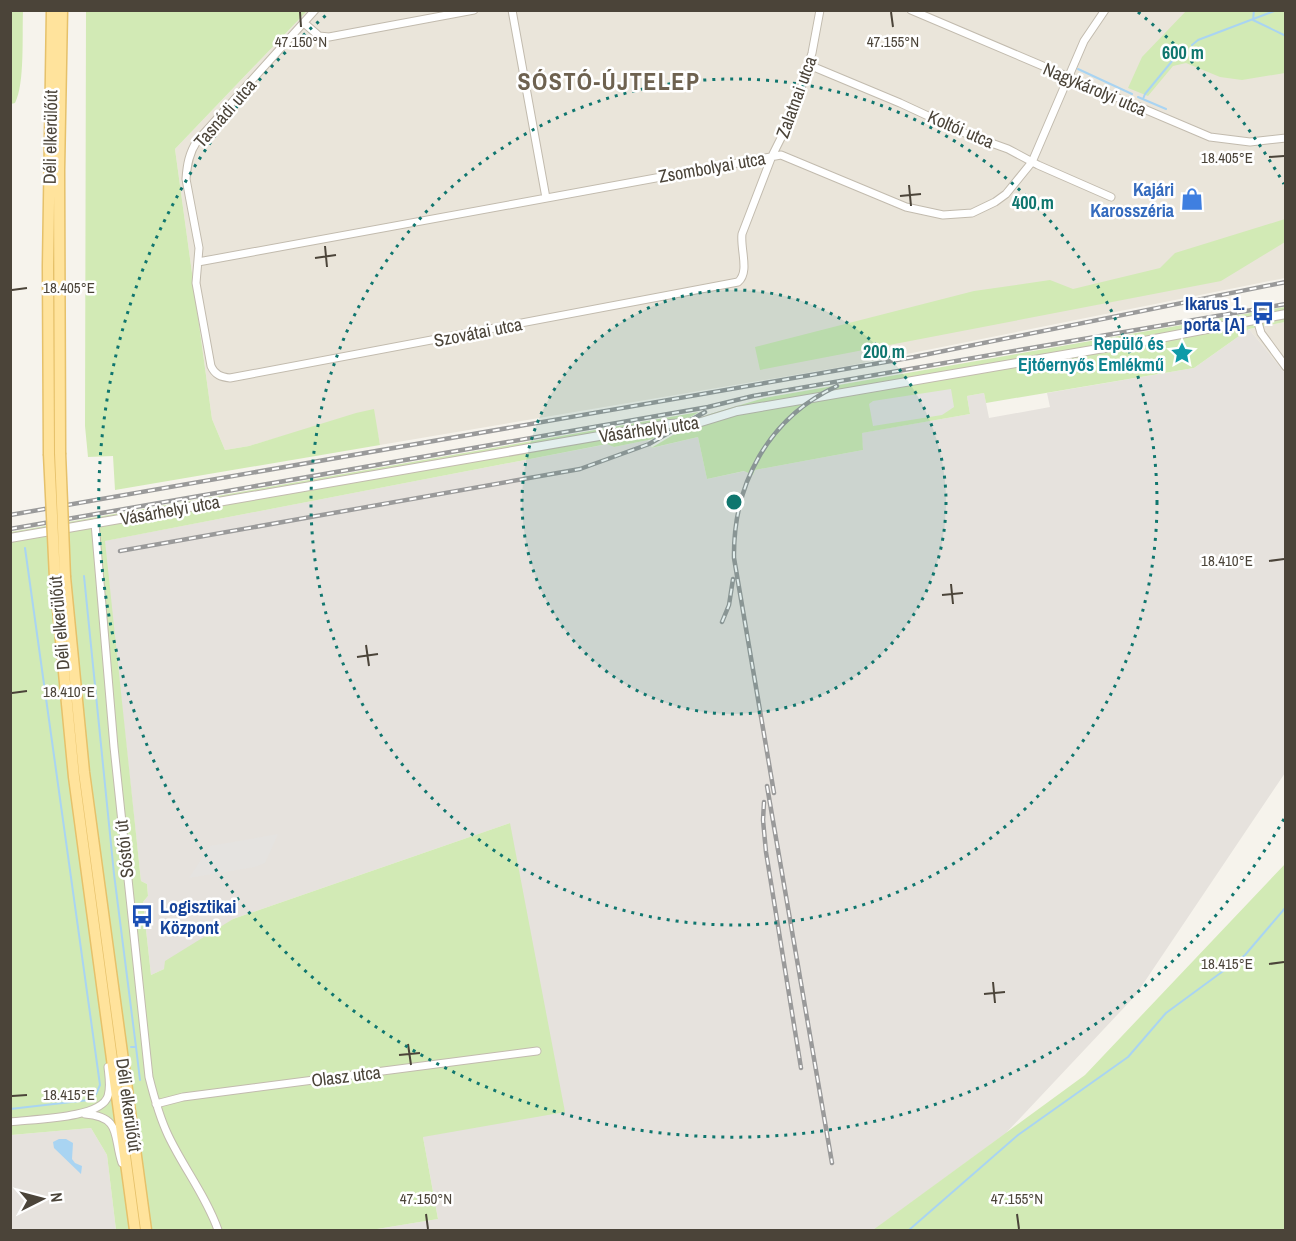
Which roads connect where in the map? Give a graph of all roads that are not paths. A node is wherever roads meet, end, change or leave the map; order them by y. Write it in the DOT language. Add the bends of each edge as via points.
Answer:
graph roads {
  1 [pos="52,10"];
  2 [pos="62,10"];
  3 [pos="315,10"];
  4 [pos="474,10"];
  5 [pos="512,10"];
  6 [pos="820,10"];
  7 [pos="911,10"];
  8 [pos="1105,10"];
  9 [pos="304,23"];
  10 [pos="809,65"];
  11 [pos="1068,77"];
  12 [pos="1286,138"];
  13 [pos="772,156"];
  14 [pos="1032,162"];
  15 [pos="1111,197"];
  16 [pos="546,198"];
  17 [pos="198,262"];
  18 [pos="738,282"];
  19 [pos="1286,314"];
  20 [pos="1257,320"];
  21 [pos="1286,367"];
  22 [pos="218,375"];
  23 [pos="55,453"];
  24 [pos="95,523"];
  25 [pos="10,538"];
  26 [pos="60,577"];
  27 [pos="109,1038"];
  28 [pos="537,1051"];
  29 [pos="156,1104"];
  30 [pos="80,1114"];
  31 [pos="10,1122"];
  32 [pos="129,1185"];
  33 [pos="135,1230"];
  34 [pos="146,1230"];
  35 [pos="218,1230"];
  1 -- 23 [label="main road, Déli elkerülőút" via="48,266"];
  2 -- 23 [label="main road, Déli elkerülőút"];
  3 -- 9 [label="street, Tasnádi utca"];
  4 -- 9 [label="street" via="329,37 319,36"];
  5 -- 16 [label="street"];
  6 -- 10 [label="street, Zalatnai utca"];
  7 -- 11 [label="street, Nagykárolyi utca"];
  8 -- 11 [label="street, Zsombolyai utca" via="1084,41"];
  9 -- 17 [label="street, Tasnádi utca" via="192,148 186,179"];
  10 -- 13 [label="street, Zalatnai utca" via="788,128"];
  10 -- 14 [label="street, Koltói utca"];
  11 -- 12 [label="street, Nagykárolyi utca" via="1210,137 1250,142"];
  11 -- 14 [label="street, Zsombolyai utca"];
  13 -- 14 [label="street, Zsombolyai utca" via="787,157 906,207 943,215 972,213 995,202"];
  13 -- 16 [label="street, Zsombolyai utca"];
  13 -- 18 [label="street, Zalatnai utca" via="742,234 743,273"];
  14 -- 15 [label="street, Koltói utca"];
  16 -- 17 [label="street, Zsombolyai utca"];
  17 -- 22 [label="street, Tasnádi utca" via="196,283 211,366"];
  18 -- 22 [label="street, Szovátai utca" via="230,378"];
  19 -- 20 [label="street, Vásárhelyi utca"];
  20 -- 21 [label="street" via="1261,333"];
  20 -- 24 [label="street, Vásárhelyi utca" via="737,411 701,422 642,428"];
  23 -- 26 [label="main road, Déli elkerülőút, bridge"];
  24 -- 25 [label="street, Vásárhelyi utca"];
  24 -- 29 [label="street, Sóstói út" via="136,961 149,1077"];
  26 -- 27 [label="main road, Déli elkerülőút" via="74,777"];
  26 -- 34 [label="main road, Déli elkerülőút"];
  27 -- 30 [label="street" via="108,1097 101,1105"];
  27 -- 32 [label="main road, Déli elkerülőút"];
  28 -- 29 [label="street, Olasz utca" via="183,1097"];
  29 -- 35 [label="street, Sóstói út" via="168,1136"];
  30 -- 31 [label="street"];
  30 -- 32 [label="street" via="101,1117 114,1127"];
  32 -- 33 [label="main road, Déli elkerülőút"];
}
